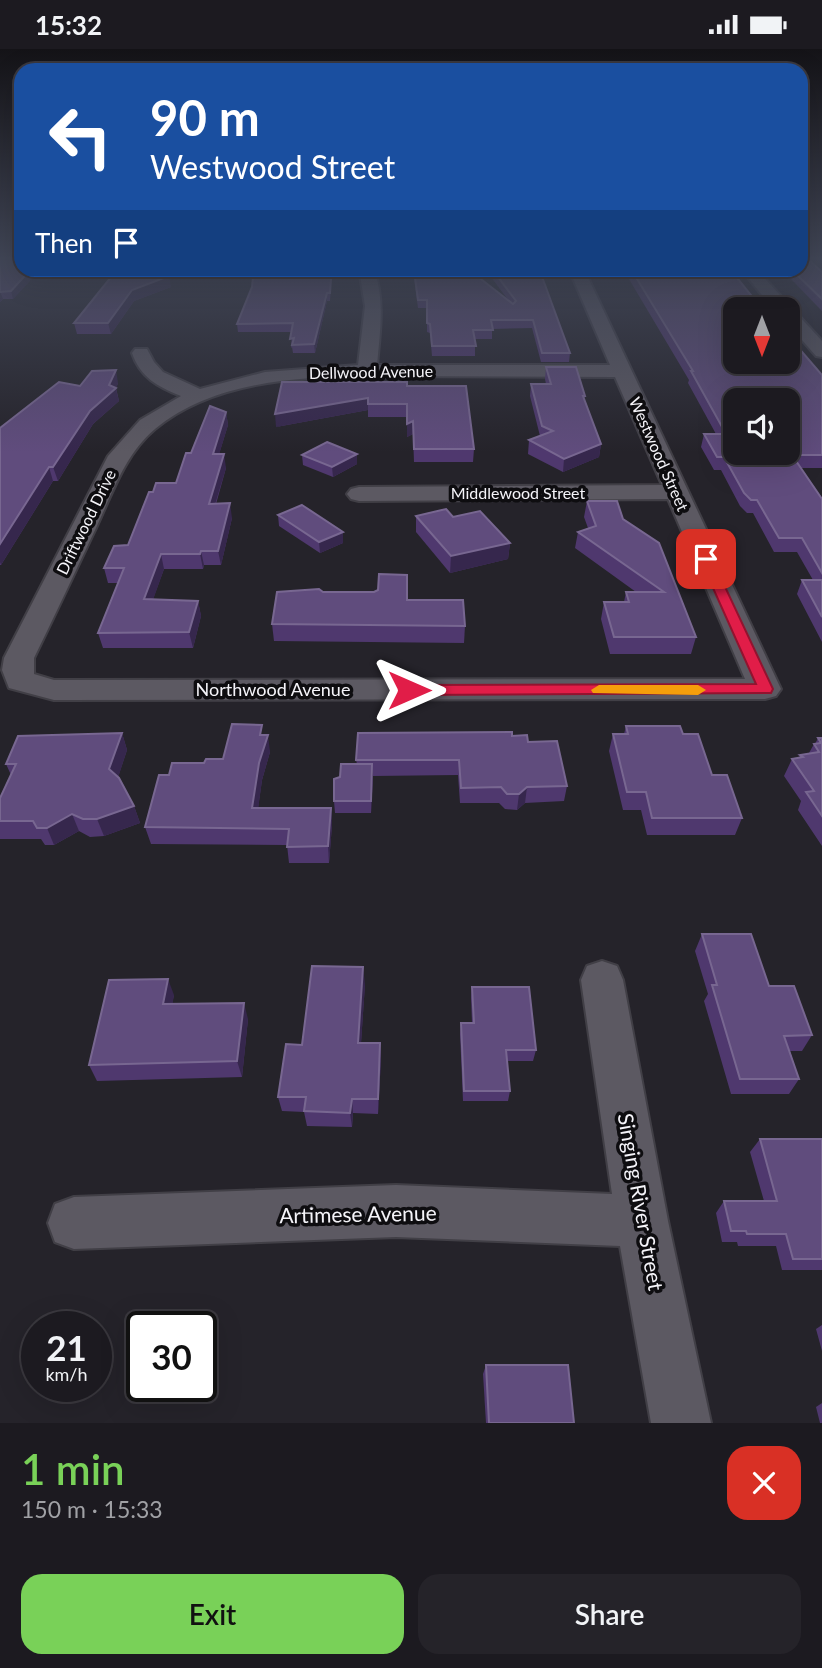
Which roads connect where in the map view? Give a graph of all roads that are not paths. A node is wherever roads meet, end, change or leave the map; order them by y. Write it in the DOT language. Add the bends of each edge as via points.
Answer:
graph roads {
  1 [pos="371,323"];
  2 [pos="600,323"];
  3 [pos="800,327"];
  4 [pos="822,352"];
  5 [pos="141,353"];
  6 [pos="367,371"];
  7 [pos="621,371"];
  8 [pos="199,395"];
  9 [pos="676,492"];
  10 [pos="359,494"];
  11 [pos="20,681"];
  12 [pos="737,689"];
  13 [pos="602,979"];
  14 [pos="642,1221"];
  15 [pos="74,1223"];
  16 [pos="681,1423"];
  1 -- 6 [label="street"];
  2 -- 7 [label="street, Westwood Street"];
  3 -- 4 [label="street"];
  5 -- 8 [label="street" via="155,376"];
  6 -- 7 [label="street, Dellwood Avenue"];
  6 -- 8 [label="street, Dellwood Avenue" via="276,376"];
  7 -- 9 [label="street, Westwood Street"];
  8 -- 11 [label="street, Driftwood Drive" via="154,419 119,456 19,658"];
  9 -- 10 [label="street, Middlewood Street"];
  9 -- 12 [label="street, Westwood Street" via="765,689"];
  11 -- 12 [label="street, Northwood Avenue" via="54,690"];
  13 -- 14 [label="street, Singing River Street"];
  14 -- 15 [label="street, Artimese Avenue" via="396,1211"];
  14 -- 16 [label="street, Singing River Street"];
}
